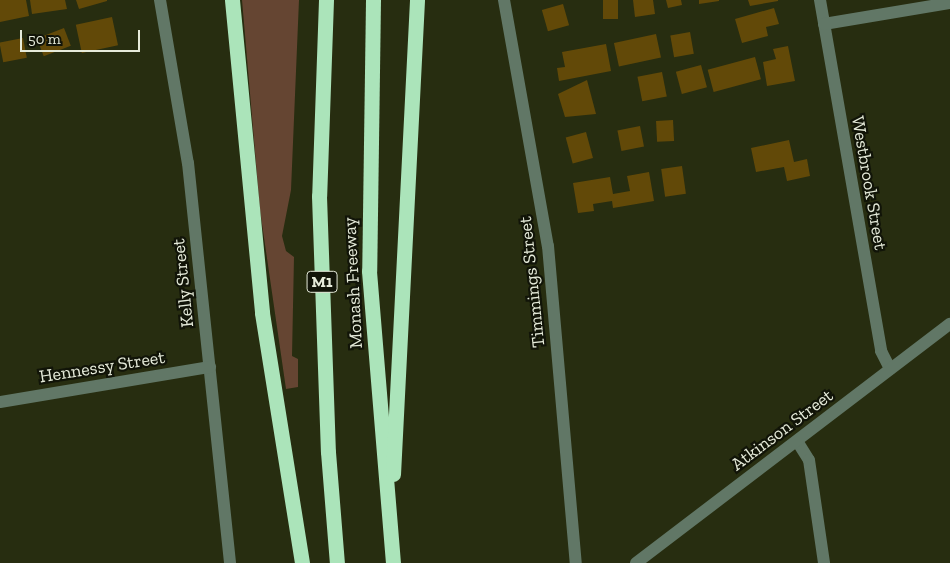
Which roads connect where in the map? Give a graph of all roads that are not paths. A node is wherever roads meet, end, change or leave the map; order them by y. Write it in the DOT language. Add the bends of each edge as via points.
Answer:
graph roads {
  1 [pos="160,0"];
  2 [pos="232,0"];
  3 [pos="326,0"];
  4 [pos="372,0"];
  5 [pos="417,0"];
  6 [pos="504,0"];
  7 [pos="820,0"];
  8 [pos="950,3"];
  9 [pos="824,24"];
  10 [pos="950,324"];
  11 [pos="210,367"];
  12 [pos="890,369"];
  13 [pos="0,402"];
  14 [pos="797,441"];
  15 [pos="390,533"];
  16 [pos="230,563"];
  17 [pos="302,563"];
  18 [pos="337,563"];
  19 [pos="393,563"];
  20 [pos="576,563"];
  21 [pos="636,563"];
  22 [pos="824,563"];
  1 -- 11 [label="street, Kelly Street" via="188,163"];
  2 -- 17 [label="highway" via="264,332"];
  3 -- 18 [label="highway, Monash Freeway / M1" via="319,196 328,443"];
  4 -- 15 [label="highway, Monash Freeway" via="369,271"];
  5 -- 15 [label="highway"];
  6 -- 20 [label="street, Timmings Street" via="548,246"];
  7 -- 9 [label="street, Westbrook Street"];
  8 -- 9 [label="street"];
  9 -- 12 [label="street, Westbrook Street" via="881,351"];
  10 -- 12 [label="street, Atkinson Street"];
  11 -- 13 [label="street, Hennessy Street"];
  11 -- 16 [label="street, Kelly Street"];
  12 -- 14 [label="street, Atkinson Street"];
  14 -- 21 [label="street, Atkinson Street"];
  14 -- 22 [label="street" via="809,460"];
  15 -- 19 [label="highway, Monash Freeway"];
}
